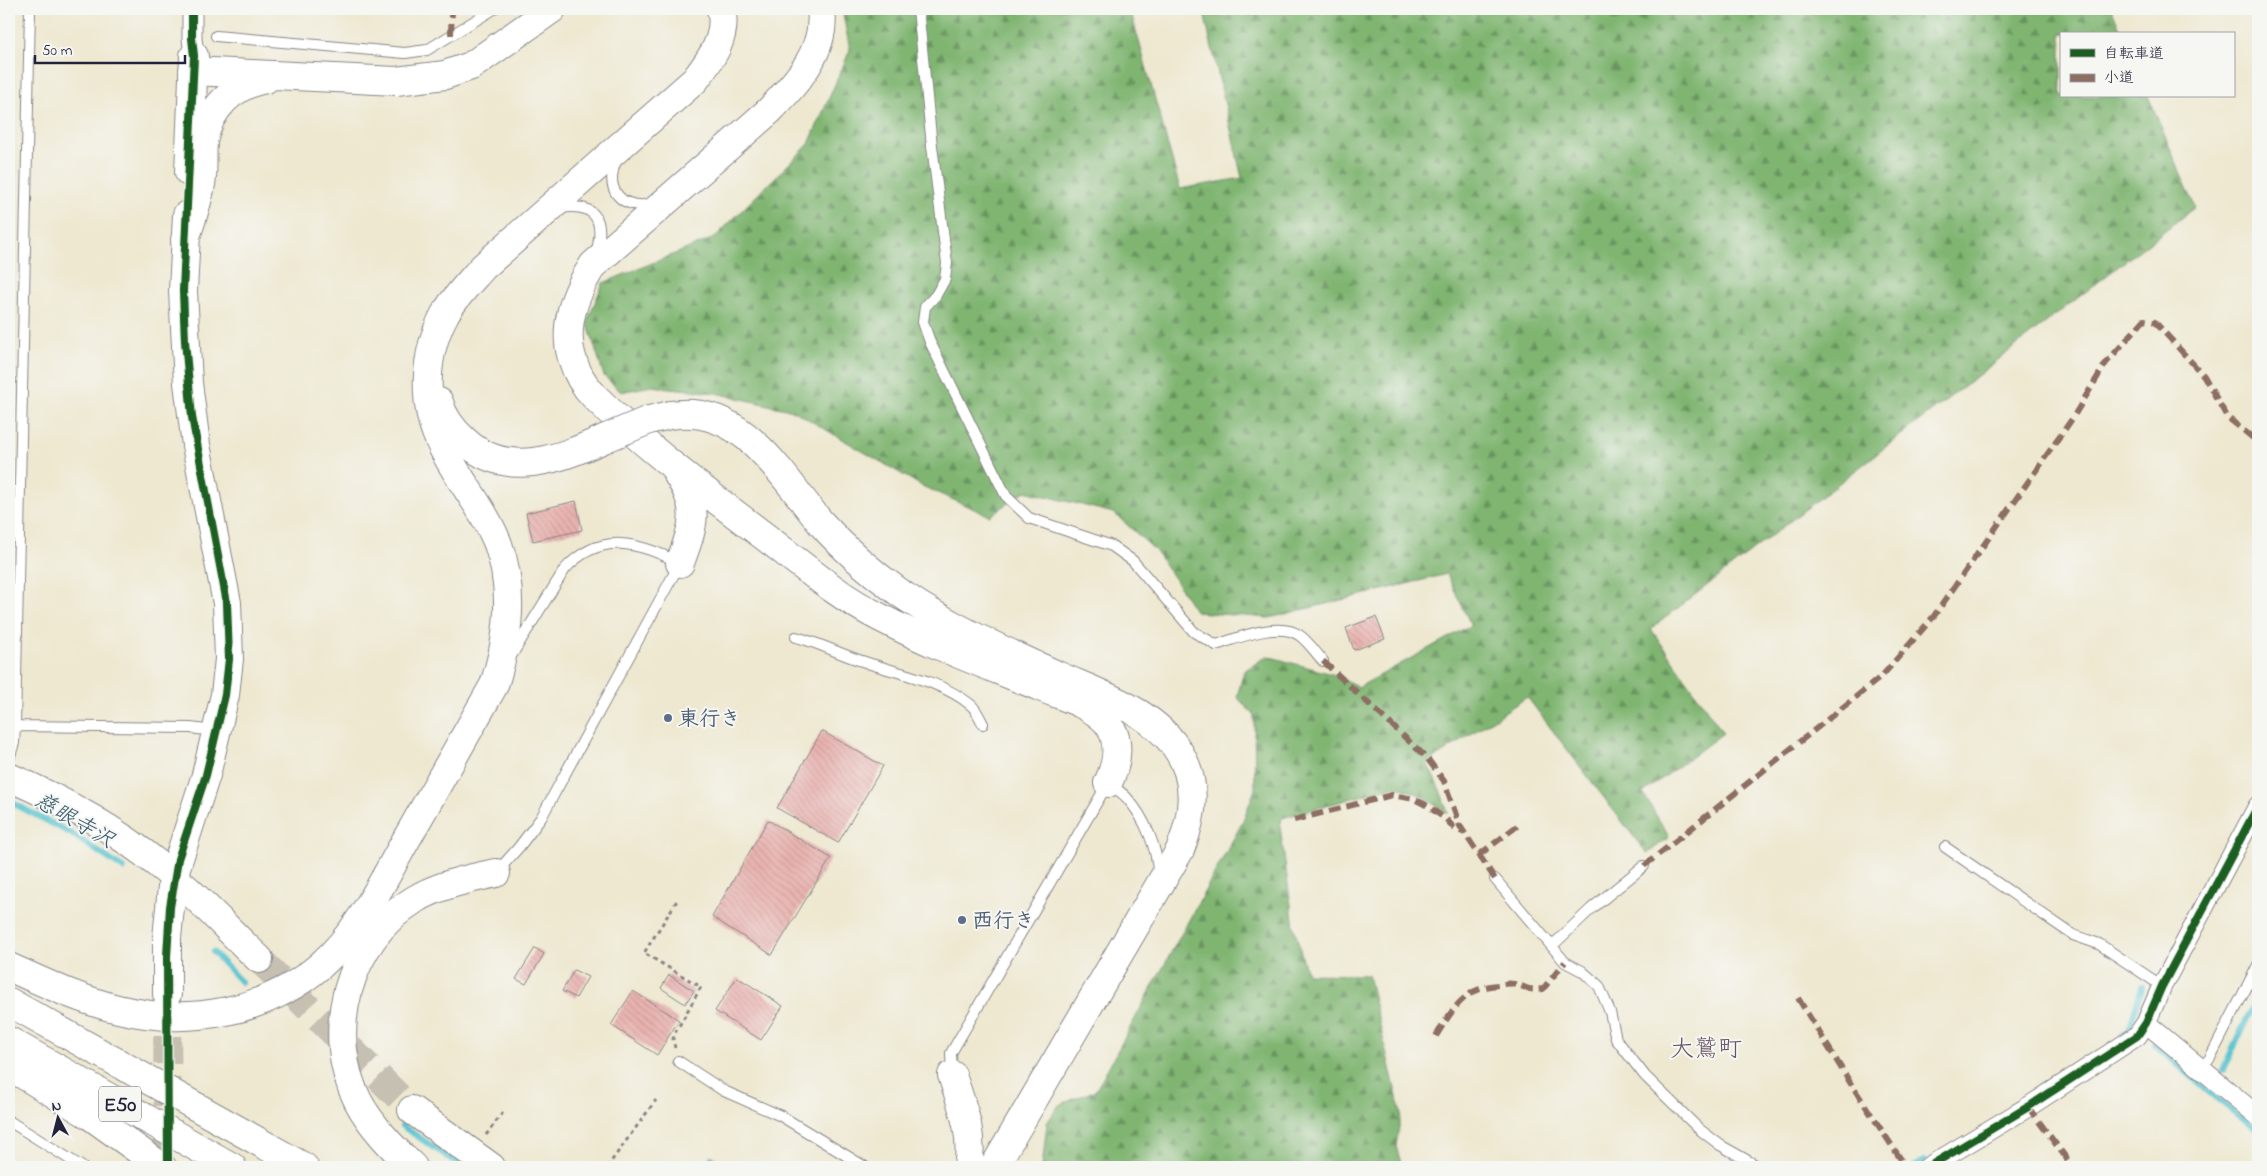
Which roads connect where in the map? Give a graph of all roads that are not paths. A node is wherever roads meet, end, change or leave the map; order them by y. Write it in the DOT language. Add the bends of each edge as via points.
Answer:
graph roads {
  1 [pos="30,9"];
  2 [pos="192,9"];
  3 [pos="494,9"];
  4 [pos="552,9"];
  5 [pos="721,9"];
  6 [pos="821,9"];
  7 [pos="918,9"];
  8 [pos="216,36"];
  9 [pos="194,64"];
  10 [pos="287,75"];
  11 [pos="623,145"];
  12 [pos="666,201"];
  13 [pos="547,211"];
  14 [pos="185,240"];
  15 [pos="593,265"];
  16 [pos="430,359"];
  17 [pos="668,461"];
  18 [pos="680,563"];
  19 [pos="796,637"];
  20 [pos="1323,661"];
  21 [pos="494,685"];
  22 [pos="983,724"];
  23 [pos="15,726"];
  24 [pos="216,731"];
  25 [pos="9,759"];
  26 [pos="9,777"];
  27 [pos="1108,783"];
  28 [pos="2258,806"];
  29 [pos="1945,847"];
  30 [pos="1644,866"];
  31 [pos="496,873"];
  32 [pos="173,877"];
  33 [pos="1495,879"];
  34 [pos="1158,886"];
  35 [pos="1552,945"];
  36 [pos="259,959"];
  37 [pos="2258,965"];
  38 [pos="9,967"];
  39 [pos="2162,986"];
  40 [pos="167,994"];
  41 [pos="9,1002"];
  42 [pos="2146,1023"];
  43 [pos="9,1041"];
  44 [pos="678,1061"];
  45 [pos="9,1066"];
  46 [pos="2201,1069"];
  47 [pos="952,1075"];
  48 [pos="412,1110"];
  49 [pos="2258,1116"];
  50 [pos="9,1121"];
  51 [pos="82,1167"];
  52 [pos="162,1167"];
  53 [pos="232,1167"];
  54 [pos="304,1167"];
  55 [pos="413,1167"];
  56 [pos="491,1167"];
  57 [pos="865,1167"];
  58 [pos="968,1167"];
  59 [pos="994,1167"];
  60 [pos="1760,1167"];
  61 [pos="1928,1167"];
  1 -- 23 [label="lane"];
  2 -- 9 [label="street"];
  3 -- 8 [label="lane" via="427,50 405,53"];
  4 -- 10 [label="main road" via="471,66 446,75 396,81"];
  5 -- 11 [label="main road" via="723,29 708,63 695,80"];
  6 -- 12 [label="main road" via="821,33 815,51 792,87"];
  7 -- 20 [label="lane" via="947,263 945,279 925,307 923,322 1006,496 1029,518 1112,546 1133,561 1194,632 1216,645 1253,633 1284,628 1299,635"];
  9 -- 10 [label="main road"];
  9 -- 14 [label="main road"];
  10 -- 14 [label="main road" via="250,82 233,91 218,106 203,142 202,178"];
  11 -- 12 [label="lane" via="614,166 614,191 622,201 632,204"];
  11 -- 13 [label="main road"];
  12 -- 15 [label="main road"];
  13 -- 15 [label="lane" via="575,206 596,215 600,239"];
  13 -- 16 [label="main road" via="483,267 462,291 446,314"];
  14 -- 24 [label="main road" via="184,299 191,408 227,610 229,659"];
  15 -- 17 [label="main road" via="572,306 568,341 572,359 594,396"];
  16 -- 21 [label="main road" via="427,386 435,429 489,525 504,563 509,591 507,632"];
  16 -- 34 [label="main road, bridge" via="441,411 454,431 469,446 509,463 529,464 554,459 649,420 670,415 693,414 733,426 753,441 847,550 904,595 980,639 1145,717 1175,746 1187,766 1192,785 1189,827 1180,850"];
  17 -- 18 [label="main road" via="688,490 693,509 692,528"];
  17 -- 27 [label="main road" via="846,599 921,637 1079,704 1106,721 1114,736 1117,752 1115,768"];
  18 -- 21 [label="lane" via="653,549 632,544 592,548 576,557"];
  18 -- 31 [label="lane" via="542,818"];
  19 -- 22 [label="lane" via="864,662 911,674 948,691 972,706"];
  21 -- 38 [label="main road" via="368,907 321,965 296,983 268,999 236,1010 178,1016 145,1014 91,1001"];
  23 -- 24 [label="lane"];
  23 -- 25 [label="lane"];
  24 -- 32 [label="main road" via="206,775"];
  26 -- 32 [label="main road" via="87,816 143,852"];
  27 -- 34 [label="lane" via="1127,797 1152,842 1158,863"];
  27 -- 47 [label="lane" via="951,1053"];
  28 -- 39 [label="street"];
  29 -- 39 [label="lane" via="2073,935 2099,944"];
  30 -- 35 [label="lane"];
  31 -- 55 [label="main road" via="446,885 412,901 364,949 350,982 342,1028 351,1085 370,1119"];
  32 -- 36 [label="main road"];
  32 -- 40 [label="main road" via="167,938"];
  33 -- 35 [label="lane"];
  34 -- 59 [label="main road"];
  35 -- 60 [label="lane" via="1565,962 1599,986 1610,1012 1616,1039 1645,1076 1699,1130"];
  37 -- 46 [label="lane" via="2210,1058"];
  39 -- 42 [label="street"];
  41 -- 54 [label="main road, E50"];
  42 -- 46 [label="street"];
  42 -- 61 [label="street" via="2128,1044"];
  43 -- 53 [label="main road, E50"];
  44 -- 57 [label="lane" via="724,1091 781,1116"];
  45 -- 52 [label="main road" via="91,1116"];
  46 -- 49 [label="street"];
  47 -- 58 [label="main road" via="968,1124 971,1144"];
  48 -- 56 [label="main road"];
  50 -- 51 [label="lane"];
}
